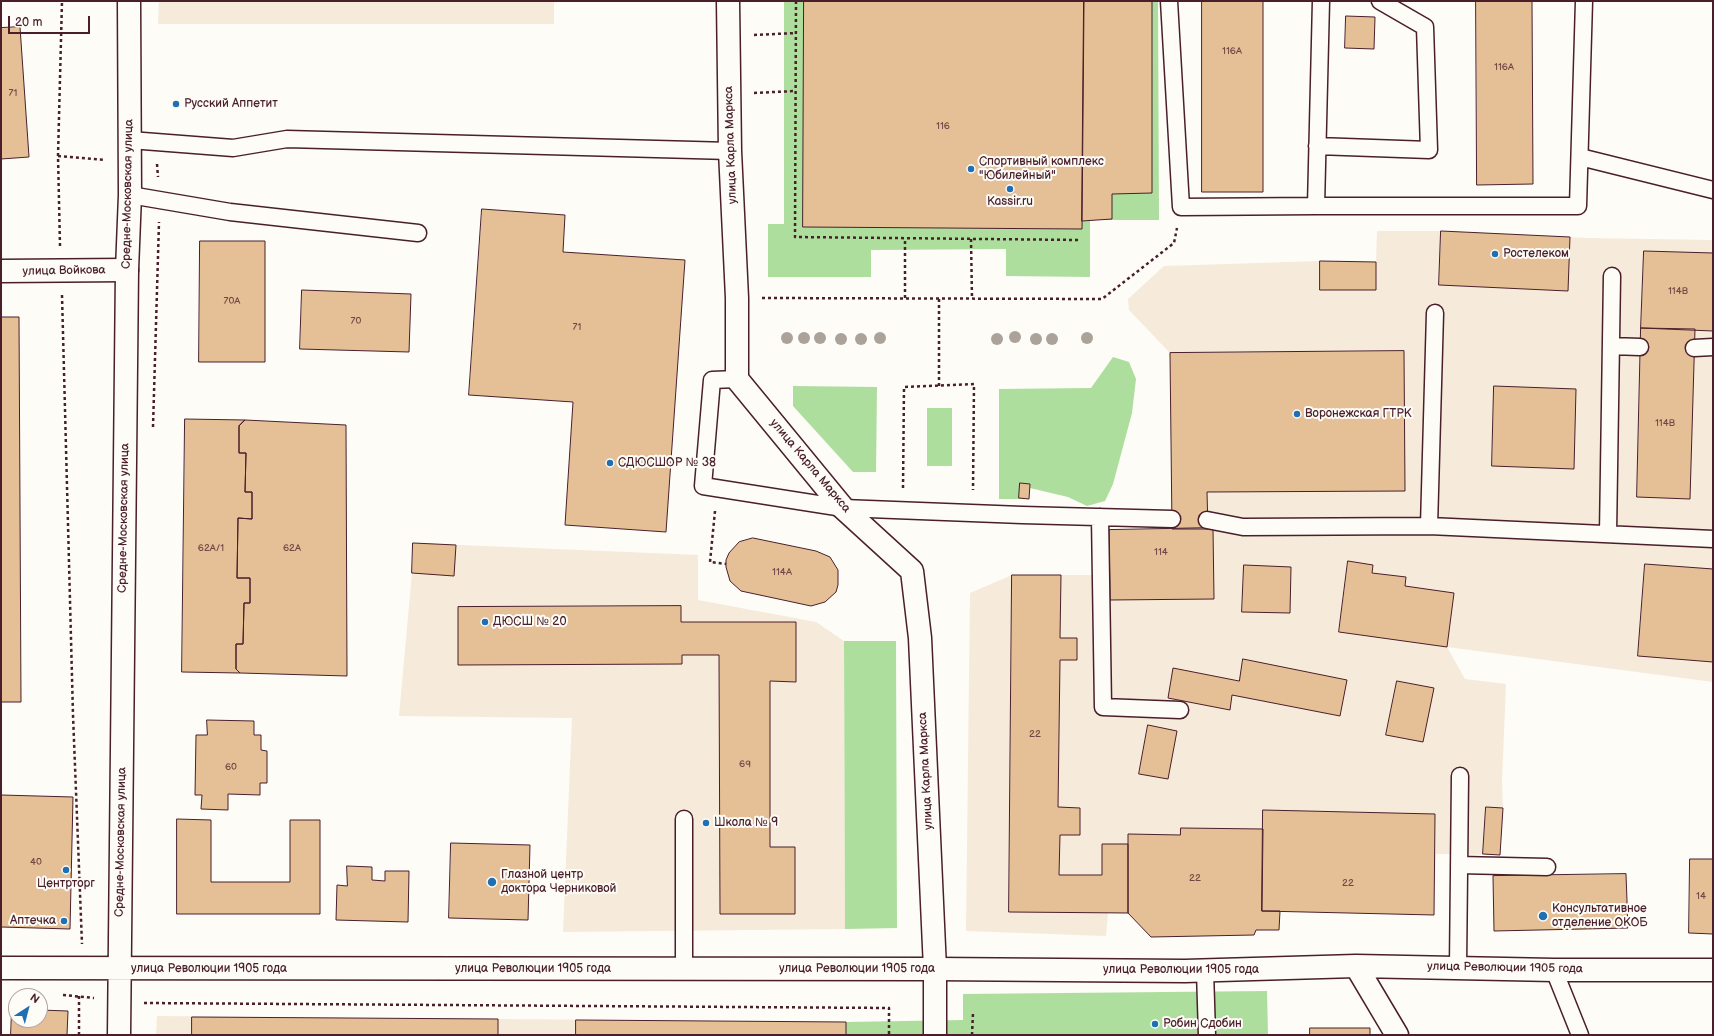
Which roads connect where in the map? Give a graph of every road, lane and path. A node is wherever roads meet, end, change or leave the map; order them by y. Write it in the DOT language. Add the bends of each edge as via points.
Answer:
graph roads {
  1 [pos="62,1"];
  2 [pos="129,1"];
  3 [pos="728,1"];
  4 [pos="796,1"];
  5 [pos="1169,1"];
  6 [pos="1321,1"];
  7 [pos="1380,1"];
  8 [pos="1584,1"];
  9 [pos="796,33"];
  10 [pos="770,34"];
  11 [pos="796,91"];
  12 [pos="771,92"];
  13 [pos="130,140"];
  14 [pos="1317,146"];
  15 [pos="730,151"];
  16 [pos="1580,158"];
  17 [pos="1713,190"];
  18 [pos="130,196"];
  19 [pos="1316,206"];
  20 [pos="1181,207"];
  21 [pos="418,233"];
  22 [pos="905,238"];
  23 [pos="971,239"];
  24 [pos="1079,240"];
  25 [pos="61,270"];
  26 [pos="127,270"];
  27 [pos="1,272"];
  28 [pos="1612,276"];
  29 [pos="737,298"];
  30 [pos="905,298"];
  31 [pos="939,298"];
  32 [pos="972,299"];
  33 [pos="1435,313"];
  34 [pos="1611,346"];
  35 [pos="1640,347"];
  36 [pos="1694,348"];
  37 [pos="1713,348"];
  38 [pos="737,379"];
  39 [pos="939,386"];
  40 [pos="718,488"];
  41 [pos="842,508"];
  42 [pos="903,510"];
  43 [pos="973,514"];
  44 [pos="1100,517"];
  45 [pos="1172,518"];
  46 [pos="1207,520"];
  47 [pos="1429,526"];
  48 [pos="1608,534"];
  49 [pos="1713,539"];
  50 [pos="726,564"];
  51 [pos="1180,710"];
  52 [pos="1460,776"];
  53 [pos="684,819"];
  54 [pos="1459,865"];
  55 [pos="1547,867"];
  56 [pos="1356,966"];
  57 [pos="1458,967"];
  58 [pos="1,968"];
  59 [pos="120,968"];
  60 [pos="79,969"];
  61 [pos="684,969"];
  62 [pos="935,969"];
  63 [pos="1554,970"];
  64 [pos="1713,970"];
  65 [pos="1205,971"];
  66 [pos="58,995"];
  67 [pos="79,996"];
  68 [pos="119,1001"];
  69 [pos="972,1013"];
  70 [pos="78,1035"];
  71 [pos="119,1035"];
  72 [pos="889,1035"];
  73 [pos="935,1035"];
  74 [pos="972,1035"];
  75 [pos="1207,1035"];
  76 [pos="1397,1035"];
  77 [pos="1580,1035"];
  1 -- 25 [label="path" via="58,156"];
  2 -- 13 [label="street, Средне-Московская улица"];
  3 -- 15 [label="street, улица Карла Маркса"];
  4 -- 9 [label="path"];
  5 -- 20 [label="lane"];
  6 -- 14 [label="lane"];
  7 -- 14 [label="lane" via="1425,27 1429,150"];
  8 -- 16 [label="lane"];
  9 -- 10 [label="path"];
  9 -- 11 [label="path"];
  11 -- 12 [label="path"];
  11 -- 22 [label="path" via="795,237"];
  13 -- 15 [label="lane" via="233,148 287,139"];
  13 -- 18 [label="street, Средне-Московская улица"];
  14 -- 19 [label="lane"];
  15 -- 29 [label="street, улица Карла Маркса"];
  16 -- 17 [label="lane"];
  16 -- 19 [label="lane" via="1578,206"];
  18 -- 21 [label="lane" via="230,212"];
  18 -- 26 [label="street, Средне-Московская улица"];
  19 -- 20 [label="lane"];
  20 -- 32 [label="path" via="1174,243 1102,299"];
  22 -- 23 [label="path"];
  22 -- 30 [label="path"];
  23 -- 24 [label="path"];
  23 -- 32 [label="path"];
  25 -- 26 [label="street, улица Войкова"];
  25 -- 27 [label="street, улица Войкова"];
  25 -- 60 [label="path" via="82,942"];
  26 -- 59 [label="street, Средне-Московская улица"];
  28 -- 34 [label="lane"];
  29 -- 30 [label="path"];
  29 -- 38 [label="street, улица Карла Маркса"];
  30 -- 31 [label="path"];
  31 -- 32 [label="path"];
  31 -- 39 [label="path"];
  33 -- 47 [label="lane"];
  34 -- 35 [label="lane"];
  34 -- 48 [label="lane"];
  36 -- 37 [label="lane"];
  38 -- 40 [label="lane" via="712,380 703,486"];
  38 -- 41 [label="street, улица Карла Маркса"];
  39 -- 42 [label="path" via="904,387"];
  39 -- 43 [label="path" via="974,384"];
  40 -- 41 [label="lane"];
  40 -- 50 [label="path" via="710,562"];
  41 -- 42 [label="lane"];
  41 -- 62 [label="street, улица Карла Маркса" via="912,571 920,638"];
  42 -- 43 [label="lane"];
  43 -- 44 [label="lane"];
  44 -- 45 [label="lane"];
  44 -- 51 [label="lane" via="1103,707"];
  46 -- 47 [label="lane" via="1243,527"];
  47 -- 48 [label="lane"];
  48 -- 49 [label="lane"];
  52 -- 54 [label="lane"];
  53 -- 61 [label="lane"];
  54 -- 55 [label="lane"];
  54 -- 57 [label="lane"];
  56 -- 57 [label="street, улица Революции 1905 года"];
  56 -- 65 [label="street, улица Революции 1905 года"];
  56 -- 76 [label="street"];
  57 -- 63 [label="street, улица Революции 1905 года"];
  58 -- 60 [label="street, улица Революции 1905 года"];
  59 -- 60 [label="street, улица Революции 1905 года"];
  59 -- 61 [label="street, улица Революции 1905 года"];
  59 -- 68 [label="street, Средне-Московская улица"];
  60 -- 67 [label="path"];
  61 -- 62 [label="street, улица Революции 1905 года"];
  62 -- 65 [label="street, улица Революции 1905 года"];
  62 -- 73 [label="street, улица Карла Маркса"];
  63 -- 64 [label="street, улица Революции 1905 года"];
  63 -- 77 [label="lane"];
  65 -- 75 [label="lane"];
  66 -- 67 [label="path"];
  67 -- 68 [label="path"];
  67 -- 70 [label="path"];
  68 -- 71 [label="street, Средне-Московская улица"];
  68 -- 72 [label="path" via="889,1008"];
  69 -- 74 [label="path"];
}
